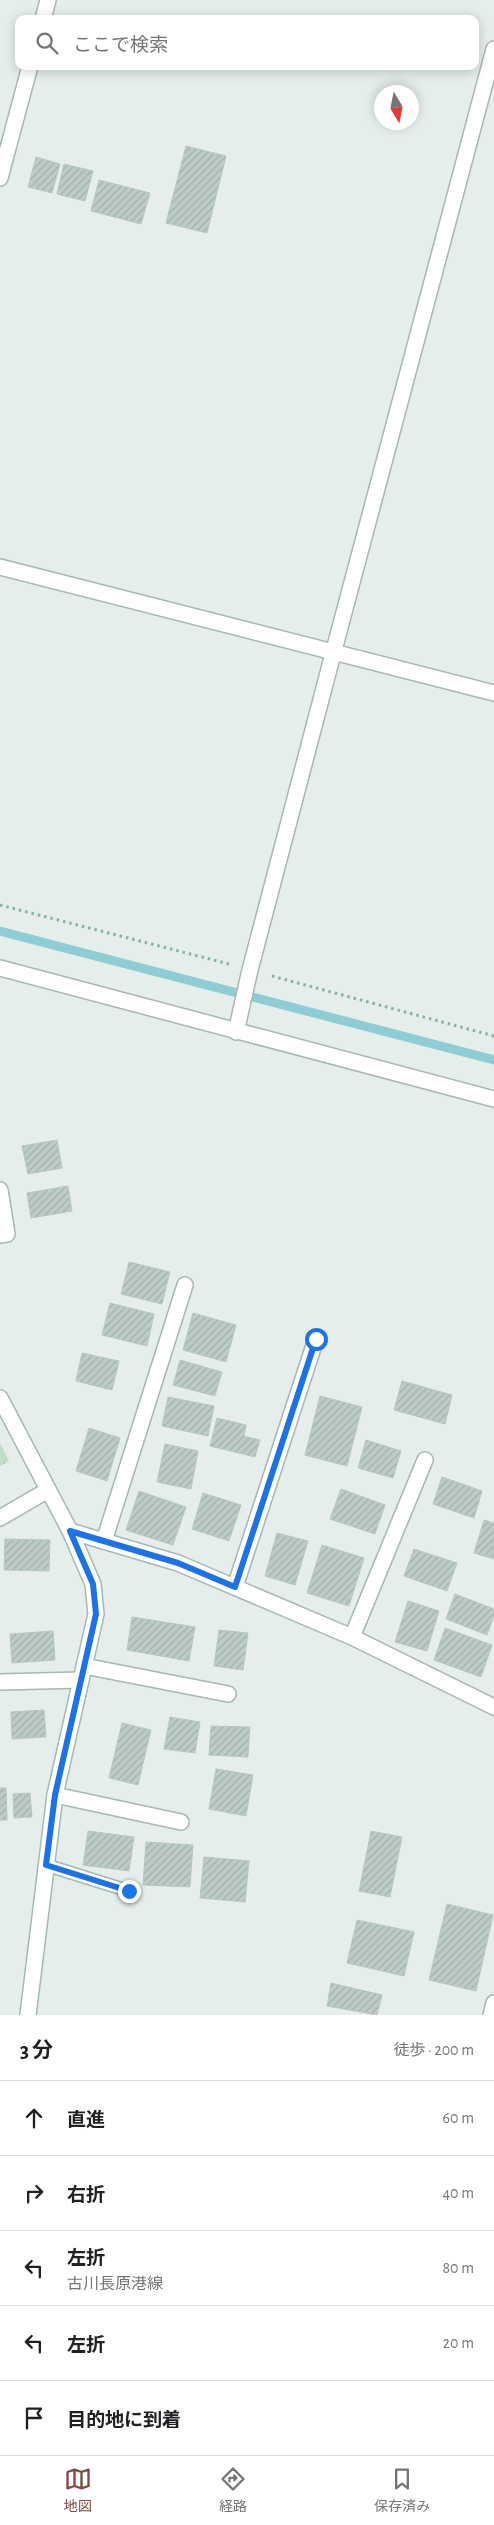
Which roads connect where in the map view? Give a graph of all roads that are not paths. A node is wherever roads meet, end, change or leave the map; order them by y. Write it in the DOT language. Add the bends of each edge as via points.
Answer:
graph roads {
  1 [pos="48,0"];
  2 [pos="44,15"];
  3 [pos="494,49"];
  4 [pos="29,70"];
  5 [pos="0,178"];
  6 [pos="0,567"];
  7 [pos="334,650"];
  8 [pos="494,692"];
  9 [pos="0,968"];
  10 [pos="236,1032"];
  11 [pos="494,1099"];
  12 [pos="0,1190"];
  13 [pos="0,1235"];
  14 [pos="185,1285"];
  15 [pos="316,1339"];
  16 [pos="0,1398"];
  17 [pos="424,1460"];
  18 [pos="48,1490"];
  19 [pos="0,1518"];
  20 [pos="70,1531"];
  21 [pos="104,1541"];
  22 [pos="235,1587"];
  23 [pos="352,1637"];
  24 [pos="82,1673"];
  25 [pos="0,1682"];
  26 [pos="228,1694"];
  27 [pos="493,1701"];
  28 [pos="55,1795"];
  29 [pos="181,1822"];
  30 [pos="46,1865"];
  31 [pos="129,1891"];
  32 [pos="494,2003"];
  33 [pos="28,2015"];
  34 [pos="491,2015"];
  1 -- 2 [label="street"];
  3 -- 7 [label="street"];
  4 -- 5 [label="street"];
  6 -- 7 [label="street"];
  7 -- 8 [label="street"];
  7 -- 10 [label="street"];
  9 -- 10 [label="street"];
  10 -- 11 [label="street"];
  12 -- 13 [label="street" via="7,1234"];
  14 -- 21 [label="street"];
  15 -- 22 [label="street"];
  16 -- 18 [label="street"];
  17 -- 23 [label="street"];
  18 -- 19 [label="street"];
  18 -- 20 [label="street"];
  20 -- 21 [label="street"];
  20 -- 24 [label="street" via="93,1584 96,1614"];
  21 -- 22 [label="street" via="178,1563"];
  22 -- 23 [label="street"];
  23 -- 27 [label="street"];
  24 -- 25 [label="street"];
  24 -- 26 [label="street"];
  24 -- 28 [label="street"];
  28 -- 29 [label="street"];
  28 -- 30 [label="street"];
  30 -- 31 [label="lane"];
  30 -- 33 [label="street"];
  32 -- 34 [label="street"];
}
